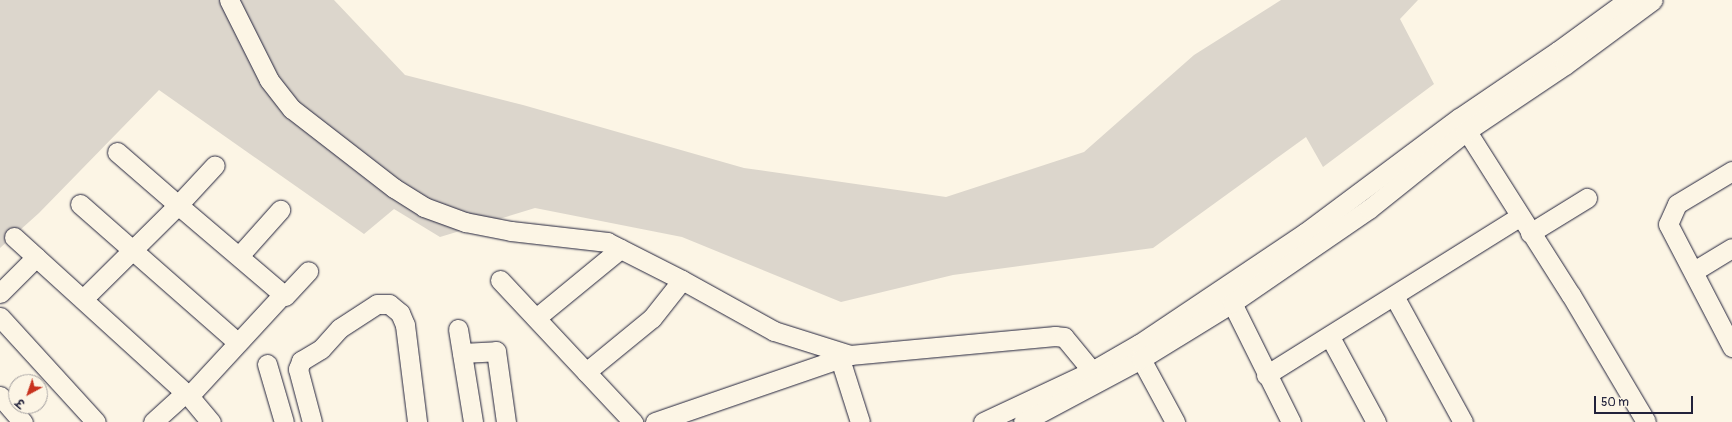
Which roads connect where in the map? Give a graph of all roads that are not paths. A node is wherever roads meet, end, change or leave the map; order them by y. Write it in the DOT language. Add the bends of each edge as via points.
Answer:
graph roads {
  1 [pos="229,0"];
  2 [pos="1628,0"];
  3 [pos="1653,0"];
  4 [pos="1462,125"];
  5 [pos="117,152"];
  6 [pos="215,164"];
  7 [pos="1732,171"];
  8 [pos="1587,198"];
  9 [pos="80,204"];
  10 [pos="178,205"];
  11 [pos="280,210"];
  12 [pos="1519,217"];
  13 [pos="1530,233"];
  14 [pos="14,238"];
  15 [pos="133,248"];
  16 [pos="1732,248"];
  17 [pos="620,249"];
  18 [pos="239,256"];
  19 [pos="36,257"];
  20 [pos="308,271"];
  21 [pos="1694,271"];
  22 [pos="500,280"];
  23 [pos="682,280"];
  24 [pos="0,293"];
  25 [pos="283,294"];
  26 [pos="1394,296"];
  27 [pos="83,299"];
  28 [pos="1232,303"];
  29 [pos="0,317"];
  30 [pos="536,318"];
  31 [pos="458,329"];
  32 [pos="1330,337"];
  33 [pos="238,343"];
  34 [pos="1732,347"];
  35 [pos="462,353"];
  36 [pos="845,357"];
  37 [pos="1141,359"];
  38 [pos="267,364"];
  39 [pos="1092,371"];
  40 [pos="586,372"];
  41 [pos="1266,375"];
  42 [pos="187,394"];
  43 [pos="0,396"];
  44 [pos="24,422"];
  45 [pos="96,422"];
  46 [pos="153,422"];
  47 [pos="211,422"];
  48 [pos="284,422"];
  49 [pos="312,422"];
  50 [pos="417,422"];
  51 [pos="473,422"];
  52 [pos="506,422"];
  53 [pos="633,422"];
  54 [pos="655,422"];
  55 [pos="860,422"];
  56 [pos="983,422"];
  57 [pos="1023,422"];
  58 [pos="1174,422"];
  59 [pos="1291,422"];
  60 [pos="1376,422"];
  61 [pos="1463,422"];
  62 [pos="1646,422"];
  1 -- 17 [label="street" via="269,80 292,109 394,188 424,206 464,222 511,231 607,242"];
  2 -- 4 [label="street"];
  3 -- 4 [label="street" via="1564,65"];
  4 -- 12 [label="street"];
  4 -- 28 [label="street" via="1369,209"];
  4 -- 39 [label="street" via="1139,344"];
  5 -- 10 [label="street"];
  6 -- 10 [label="street"];
  7 -- 21 [label="street" via="1676,204 1668,224"];
  8 -- 13 [label="street"];
  9 -- 15 [label="street"];
  10 -- 15 [label="street"];
  10 -- 18 [label="street"];
  11 -- 18 [label="street"];
  12 -- 13 [label="street"];
  12 -- 26 [label="street"];
  13 -- 62 [label="street" via="1570,294"];
  14 -- 19 [label="street"];
  15 -- 27 [label="street"];
  15 -- 33 [label="street" via="145,263"];
  16 -- 21 [label="street"];
  17 -- 23 [label="street"];
  17 -- 30 [label="street"];
  18 -- 25 [label="street"];
  19 -- 24 [label="street"];
  19 -- 27 [label="street"];
  20 -- 25 [label="street" via="285,296"];
  21 -- 34 [label="street"];
  22 -- 30 [label="street"];
  23 -- 36 [label="street" via="774,331"];
  23 -- 40 [label="street" via="652,318"];
  25 -- 33 [label="street"];
  26 -- 32 [label="street"];
  26 -- 61 [label="street"];
  27 -- 42 [label="street"];
  28 -- 37 [label="street"];
  28 -- 41 [label="street"];
  29 -- 45 [label="street"];
  30 -- 40 [label="street"];
  31 -- 35 [label="street"];
  32 -- 41 [label="street"];
  32 -- 60 [label="street"];
  33 -- 42 [label="street"];
  35 -- 51 [label="street"];
  35 -- 52 [label="street" via="496,351"];
  36 -- 39 [label="street" via="1055,336 1064,337"];
  36 -- 54 [label="street"];
  36 -- 55 [label="street"];
  37 -- 57 [label="street"];
  37 -- 58 [label="street"];
  38 -- 48 [label="street"];
  39 -- 56 [label="street"];
  40 -- 53 [label="street"];
  41 -- 59 [label="street"];
  42 -- 46 [label="street"];
  42 -- 47 [label="street"];
  43 -- 44 [label="street"];
  49 -- 50 [label="street" via="298,369 301,360 321,349 340,328 377,304 389,304 400,313 405,325"];
}
